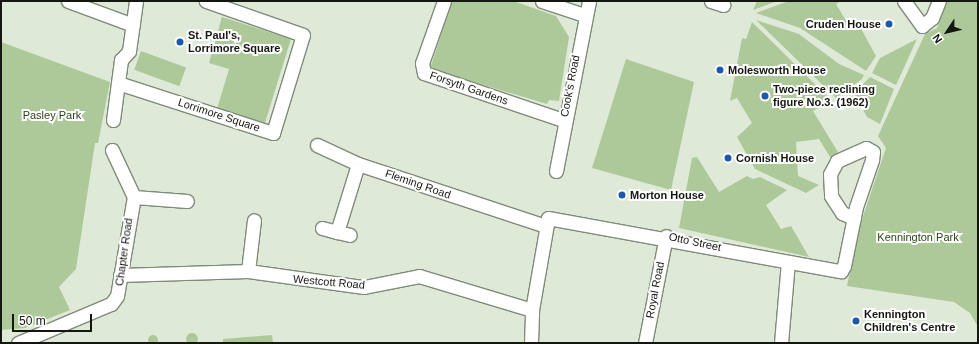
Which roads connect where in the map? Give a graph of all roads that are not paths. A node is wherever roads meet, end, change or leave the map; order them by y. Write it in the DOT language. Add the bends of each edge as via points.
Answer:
graph roads {
  1 [pos="68,1"];
  2 [pos="136,1"];
  3 [pos="206,1"];
  4 [pos="444,1"];
  5 [pos="542,1"];
  6 [pos="588,1"];
  7 [pos="904,1"];
  8 [pos="939,1"];
  9 [pos="584,15"];
  10 [pos="133,25"];
  11 [pos="118,82"];
  12 [pos="113,120"];
  13 [pos="564,120"];
  14 [pos="317,145"];
  15 [pos="112,150"];
  16 [pos="358,164"];
  17 [pos="556,171"];
  18 [pos="134,197"];
  19 [pos="187,201"];
  20 [pos="854,218"];
  21 [pos="254,220"];
  22 [pos="547,222"];
  23 [pos="322,228"];
  24 [pos="337,232"];
  25 [pos="350,235"];
  26 [pos="666,236"];
  27 [pos="788,262"];
  28 [pos="248,271"];
  29 [pos="120,275"];
  30 [pos="532,310"];
  31 [pos="18,343"];
  32 [pos="531,343"];
  33 [pos="645,343"];
  34 [pos="781,343"];
  1 -- 10 [label="street"];
  2 -- 10 [label="street"];
  3 -- 11 [label="street, Lorrimore Square" via="303,35 273,133"];
  4 -- 13 [label="street, Forsyth Gardens" via="422,63 424,73"];
  5 -- 9 [label="street"];
  6 -- 9 [label="street, Cook's Road"];
  7 -- 8 [label="street" via="920,26 932,18"];
  9 -- 13 [label="street, Cook's Road"];
  10 -- 11 [label="street" via="129,51 121,60"];
  11 -- 12 [label="street"];
  13 -- 17 [label="street, Cook's Road"];
  14 -- 16 [label="street, Fleming Road"];
  15 -- 18 [label="street"];
  16 -- 22 [label="street, Fleming Road"];
  16 -- 24 [label="street"];
  18 -- 19 [label="street"];
  18 -- 29 [label="street, Chapter Road"];
  20 -- 20 [label="street" via="872,160 873,152 866,148 837,162 830,174 831,196 842,213"];
  20 -- 27 [label="street, Otto Street" via="841,271"];
  21 -- 28 [label="street"];
  22 -- 26 [label="street, Otto Street"];
  22 -- 30 [label="street"];
  23 -- 24 [label="street"];
  24 -- 25 [label="street"];
  26 -- 27 [label="street, Otto Street"];
  26 -- 33 [label="street, Royal Road"];
  27 -- 34 [label="street"];
  28 -- 29 [label="street, Westcott Road"];
  28 -- 30 [label="street, Westcott Road" via="364,287 419,276"];
  29 -- 31 [label="street, Chapter Road" via="117,296 111,304"];
  30 -- 32 [label="street"];
}
